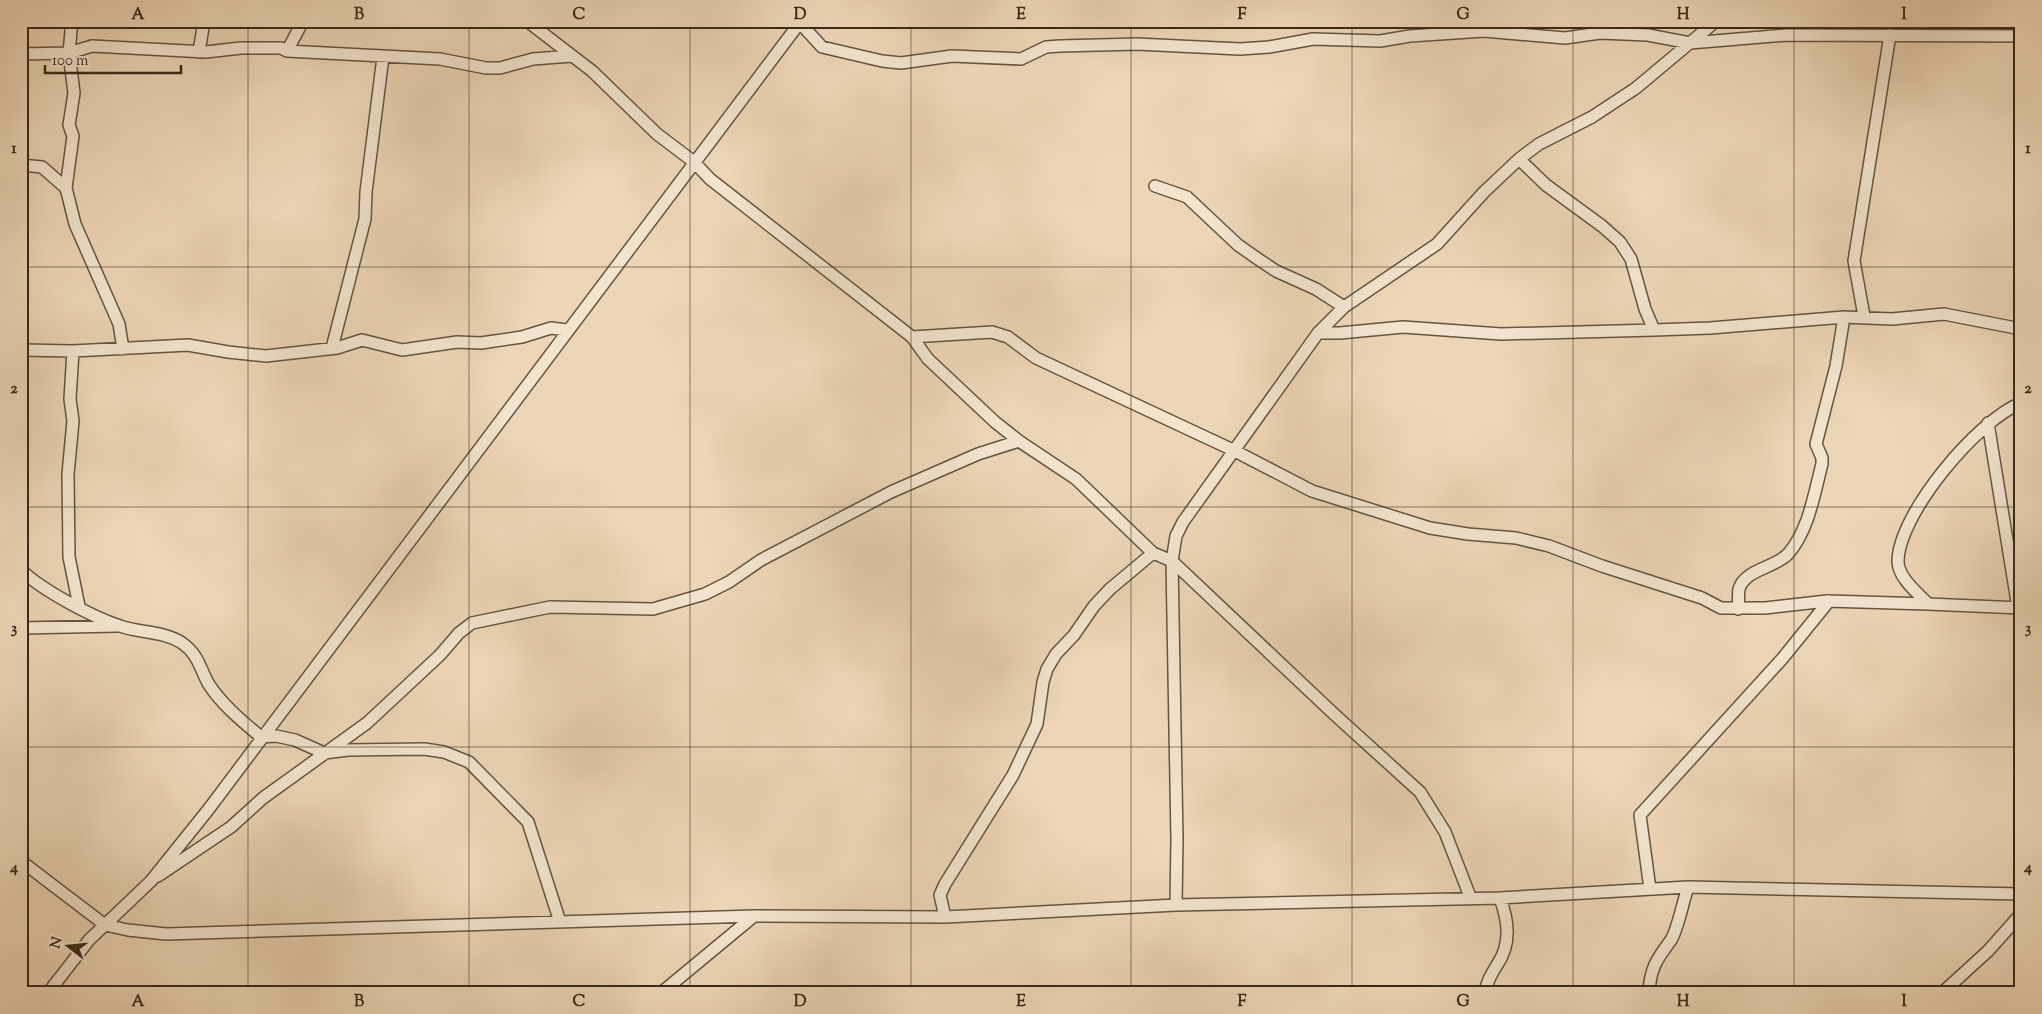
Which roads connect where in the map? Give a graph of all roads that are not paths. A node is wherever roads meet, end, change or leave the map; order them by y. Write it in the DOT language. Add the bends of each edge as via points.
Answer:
graph roads {
  1 [pos="72,21"];
  2 [pos="204,21"];
  3 [pos="303,21"];
  4 [pos="527,21"];
  5 [pos="1716,21"];
  6 [pos="801,22"];
  7 [pos="1890,35"];
  8 [pos="2021,36"];
  9 [pos="1690,43"];
  10 [pos="287,50"];
  11 [pos="199,52"];
  12 [pos="69,53"];
  13 [pos="21,54"];
  14 [pos="572,56"];
  15 [pos="383,57"];
  16 [pos="1520,159"];
  17 [pos="694,162"];
  18 [pos="21,165"];
  19 [pos="1155,186"];
  20 [pos="66,188"];
  21 [pos="1344,307"];
  22 [pos="1844,316"];
  23 [pos="1864,316"];
  24 [pos="2021,329"];
  25 [pos="567,330"];
  26 [pos="1654,330"];
  27 [pos="1318,333"];
  28 [pos="912,337"];
  29 [pos="332,348"];
  30 [pos="123,349"];
  31 [pos="21,350"];
  32 [pos="73,351"];
  33 [pos="2021,403"];
  34 [pos="1988,423"];
  35 [pos="1019,441"];
  36 [pos="1232,450"];
  37 [pos="1153,553"];
  38 [pos="1172,561"];
  39 [pos="21,570"];
  40 [pos="1829,601"];
  41 [pos="1928,604"];
  42 [pos="79,606"];
  43 [pos="1738,608"];
  44 [pos="2020,608"];
  45 [pos="119,626"];
  46 [pos="21,628"];
  47 [pos="261,737"];
  48 [pos="324,753"];
  49 [pos="21,861"];
  50 [pos="150,881"];
  51 [pos="1688,887"];
  52 [pos="1650,890"];
  53 [pos="2021,894"];
  54 [pos="1500,898"];
  55 [pos="1470,899"];
  56 [pos="1176,905"];
  57 [pos="2021,914"];
  58 [pos="754,916"];
  59 [pos="946,917"];
  60 [pos="560,922"];
  61 [pos="105,925"];
  62 [pos="1484,992"];
  63 [pos="48,993"];
  64 [pos="661,993"];
  65 [pos="1649,993"];
  66 [pos="1942,993"];
  1 -- 12 [label="street"];
  2 -- 11 [label="street"];
  3 -- 10 [label="street"];
  4 -- 14 [label="street"];
  5 -- 9 [label="street"];
  6 -- 9 [label="street" via="822,47 901,63 952,56 1021,59 1046,48 1060,46 1137,44 1240,49 1314,39 1380,41 1484,31 1565,38 1600,34 1648,35"];
  6 -- 17 [label="street"];
  7 -- 8 [label="street"];
  7 -- 9 [label="street" via="1787,35"];
  7 -- 23 [label="street" via="1854,261"];
  9 -- 16 [label="street" via="1636,88 1592,117 1539,144"];
  10 -- 11 [label="street" via="241,48"];
  10 -- 15 [label="street"];
  11 -- 12 [label="street" via="92,46"];
  12 -- 13 [label="street"];
  12 -- 20 [label="street" via="74,93 69,125 73,136"];
  14 -- 15 [label="street" via="533,59 500,68 440,59"];
  14 -- 17 [label="street" via="657,134"];
  15 -- 29 [label="street" via="365,219"];
  16 -- 21 [label="street" via="1484,192 1437,244"];
  16 -- 26 [label="street" via="1546,185 1620,242 1632,259"];
  17 -- 25 [label="street"];
  17 -- 28 [label="street" via="710,180"];
  18 -- 20 [label="street" via="42,167"];
  19 -- 21 [label="street" via="1187,197 1238,245 1276,271 1316,289"];
  20 -- 30 [label="street" via="75,224 119,324"];
  21 -- 27 [label="street"];
  22 -- 23 [label="street"];
  22 -- 26 [label="street"];
  22 -- 43 [label="street" via="1836,366 1816,444 1822,464 1804,530 1788,554 1775,564 1751,574 1745,581 1740,588"];
  23 -- 24 [label="street" via="1892,319 1944,314"];
  25 -- 29 [label="street" via="551,328 522,337 402,350 362,340"];
  25 -- 47 [label="street"];
  26 -- 27 [label="street" via="1501,334 1403,327"];
  27 -- 36 [label="street"];
  28 -- 35 [label="street" via="928,359"];
  28 -- 36 [label="street" via="1001,334 1036,358"];
  29 -- 30 [label="street" via="266,356 188,345"];
  30 -- 32 [label="street"];
  31 -- 32 [label="street"];
  32 -- 42 [label="street" via="68,474 69,557"];
  33 -- 34 [label="street"];
  34 -- 41 [label="street" via="1926,493 1903,542 1898,562 1900,570"];
  34 -- 44 [label="street"];
  35 -- 37 [label="street" via="1076,479"];
  35 -- 48 [label="street" via="978,454 891,492 761,560 705,594 653,609 550,607 472,623 374,717"];
  36 -- 38 [label="street" via="1183,522 1176,536"];
  36 -- 43 [label="street" via="1312,491 1430,528 1516,538 1550,546 1702,598 1720,608"];
  37 -- 38 [label="street"];
  37 -- 59 [label="street" via="1094,606 1047,669 1042,682 1037,724 1013,775 940,895"];
  38 -- 55 [label="street" via="1420,792 1445,832"];
  38 -- 56 [label="street"];
  39 -- 42 [label="street" via="51,592"];
  40 -- 41 [label="street"];
  40 -- 43 [label="street"];
  40 -- 52 [label="street" via="1782,659 1640,815"];
  41 -- 44 [label="street"];
  42 -- 45 [label="street"];
  45 -- 46 [label="street"];
  45 -- 47 [label="street" via="163,635 182,643 200,662 209,684 242,722"];
  47 -- 48 [label="street" via="294,740"];
  47 -- 50 [label="street"];
  48 -- 50 [label="street" via="263,798 231,827"];
  48 -- 60 [label="street" via="424,749 444,752 469,762 528,822"];
  49 -- 61 [label="street"];
  50 -- 61 [label="street"];
  51 -- 52 [label="street"];
  51 -- 53 [label="street"];
  51 -- 65 [label="street" via="1671,939 1655,961"];
  52 -- 54 [label="street"];
  54 -- 55 [label="street"];
  54 -- 62 [label="street" via="1508,919 1507,942 1498,964 1488,976"];
  55 -- 56 [label="street"];
  56 -- 59 [label="street"];
  57 -- 66 [label="street" via="1988,951"];
  58 -- 59 [label="street"];
  58 -- 60 [label="street"];
  58 -- 64 [label="street"];
  60 -- 61 [label="street" via="166,934"];
  61 -- 63 [label="street" via="77,954"];
}
